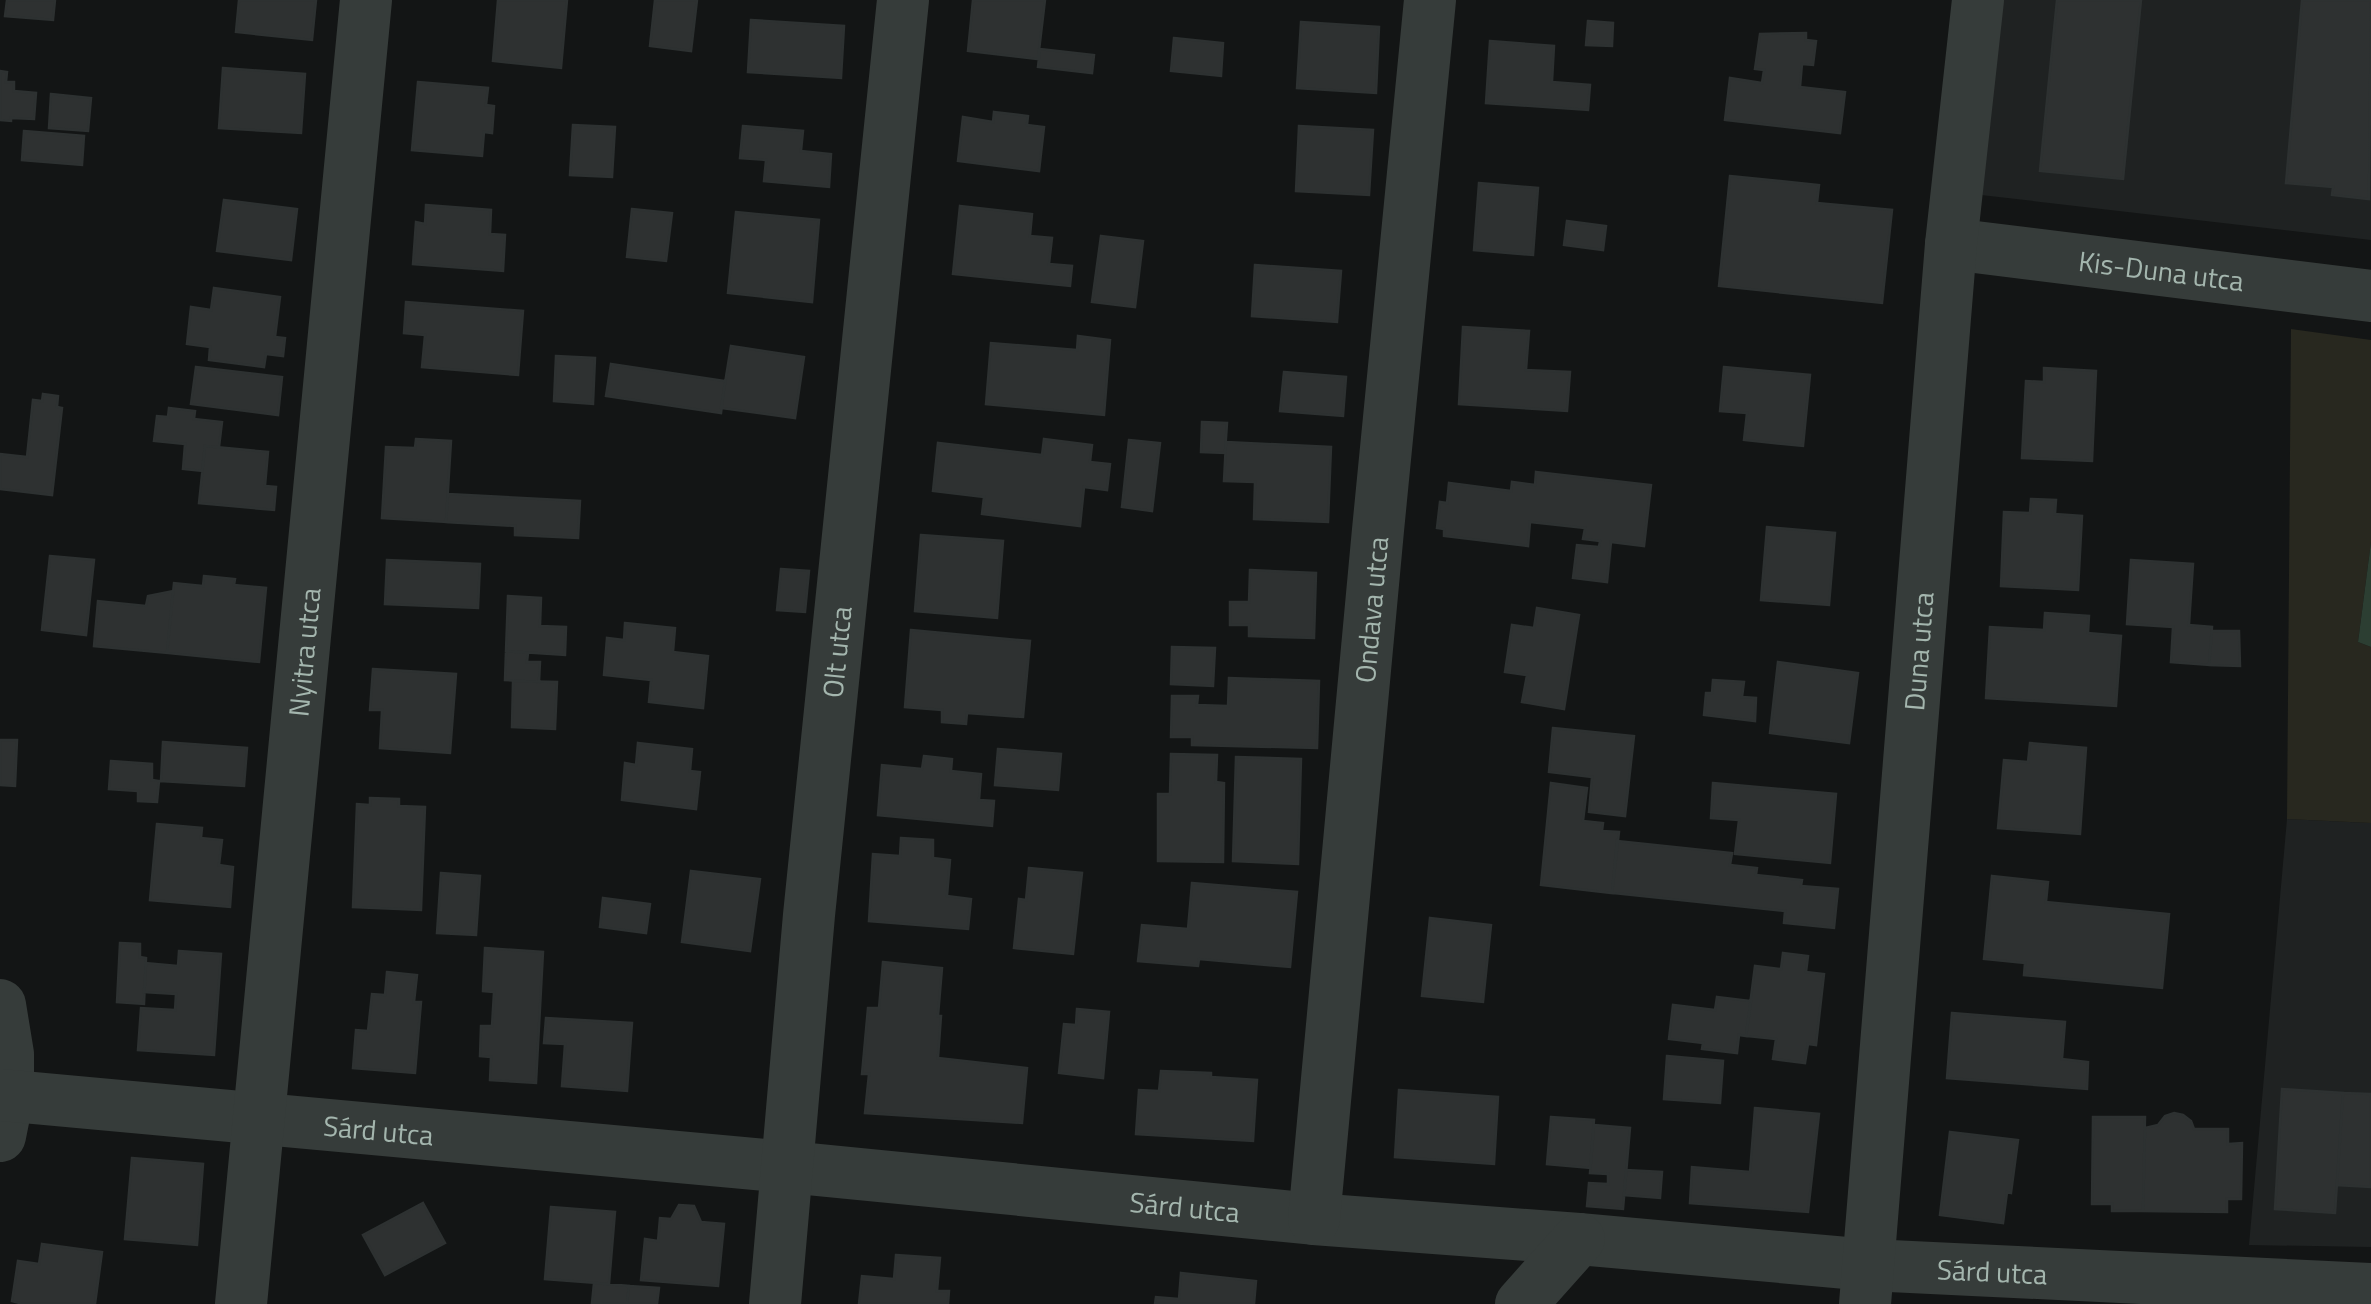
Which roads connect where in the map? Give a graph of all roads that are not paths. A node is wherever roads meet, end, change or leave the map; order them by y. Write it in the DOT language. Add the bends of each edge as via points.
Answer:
graph roads {
  1 [pos="366,0"];
  2 [pos="904,0"];
  3 [pos="1430,0"];
  4 [pos="1978,0"];
  5 [pos="1952,244"];
  6 [pos="2371,296"];
  7 [pos="0,1006"];
  8 [pos="3,1109"];
  9 [pos="259,1117"];
  10 [pos="788,1167"];
  11 [pos="1314,1219"];
  12 [pos="1578,1239"];
  13 [pos="1867,1284"];
  14 [pos="2354,1294"];
  15 [pos="241,1304"];
  16 [pos="775,1304"];
  17 [pos="1520,1304"];
  1 -- 9 [label="street, Nyitra utca"];
  2 -- 10 [label="street, Olt utca"];
  3 -- 11 [label="street, Ondava utca"];
  4 -- 5 [label="street, Duna utca"];
  5 -- 6 [label="street, Kis-Duna utca"];
  5 -- 13 [label="street, Duna utca"];
  7 -- 8 [label="street" via="8,1054"];
  8 -- 9 [label="street, Sárd utca"];
  9 -- 10 [label="street, Sárd utca"];
  9 -- 15 [label="street, Nyitra utca"];
  10 -- 11 [label="street, Sárd utca"];
  10 -- 16 [label="street, Olt utca"];
  11 -- 12 [label="street, Sárd utca"];
  12 -- 13 [label="street, Sárd utca"];
  12 -- 17 [label="street"];
  13 -- 14 [label="street, Sárd utca"];
}
